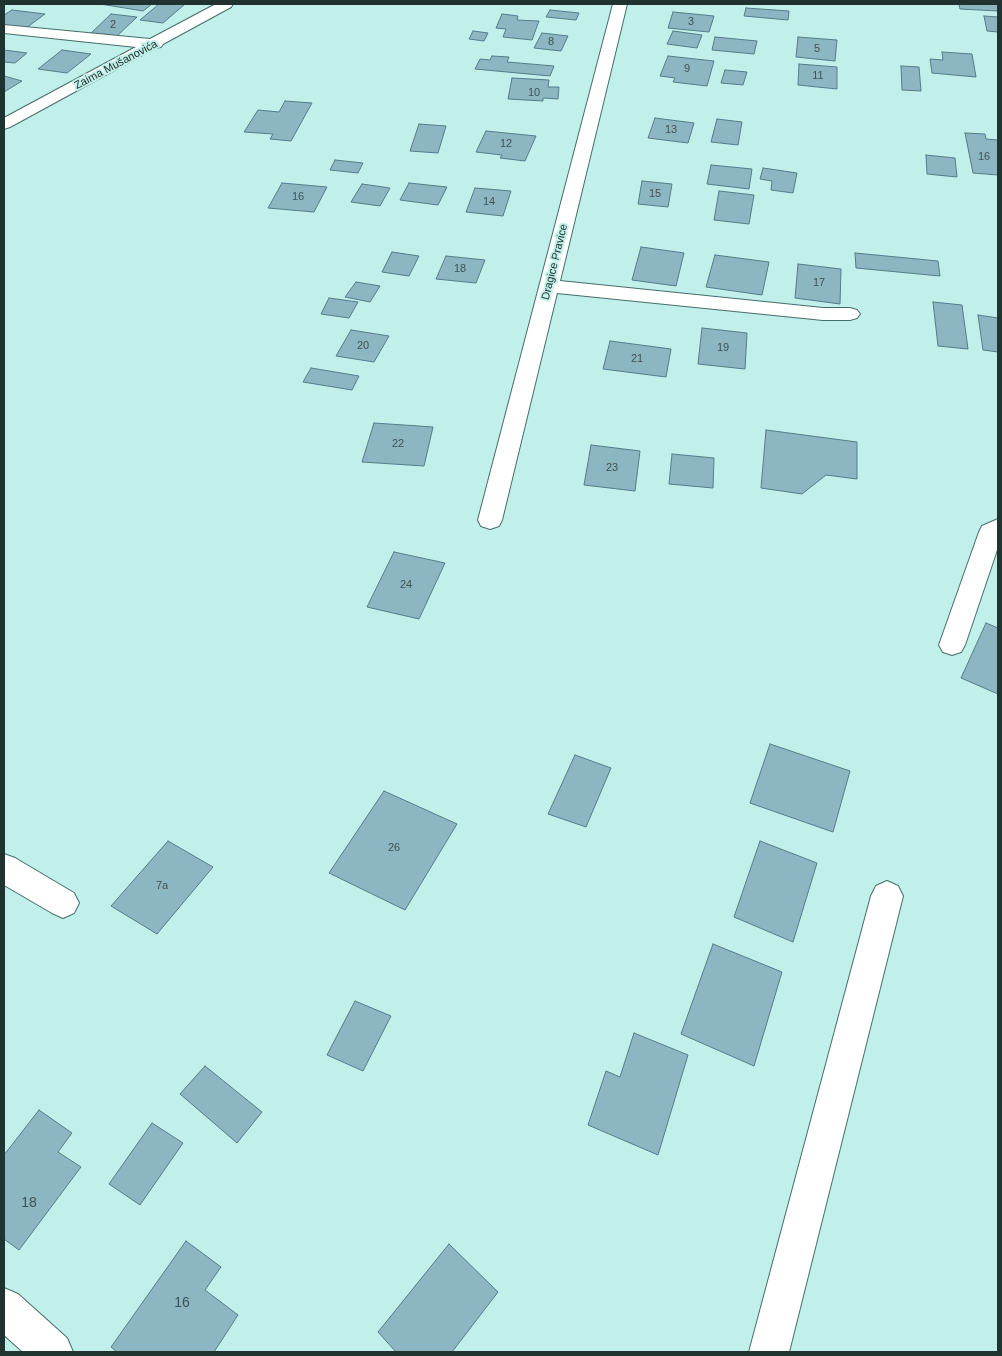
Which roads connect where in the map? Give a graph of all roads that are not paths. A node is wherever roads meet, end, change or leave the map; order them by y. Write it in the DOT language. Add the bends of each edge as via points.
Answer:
graph roads {
  1 [pos="226,4"];
  2 [pos="620,4"];
  3 [pos="4,29"];
  4 [pos="156,44"];
  5 [pos="4,124"];
  6 [pos="549,286"];
  7 [pos="850,314"];
  8 [pos="490,520"];
  9 [pos="998,528"];
  10 [pos="952,645"];
  11 [pos="4,868"];
  12 [pos="887,896"];
  13 [pos="63,904"];
  14 [pos="4,1308"];
  15 [pos="53,1352"];
  16 [pos="769,1352"];
  1 -- 4 [label="street, Zaima Mušanovića"];
  2 -- 6 [label="street, Dragice Pravice"];
  3 -- 4 [label="street"];
  4 -- 5 [label="street, Zaima Mušanovića"];
  6 -- 7 [label="street" via="823,314"];
  6 -- 8 [label="street, Dragice Pravice"];
  9 -- 10 [label="street" via="991,532"];
  11 -- 13 [label="street"];
  12 -- 16 [label="street"];
  14 -- 15 [label="street"];
}
